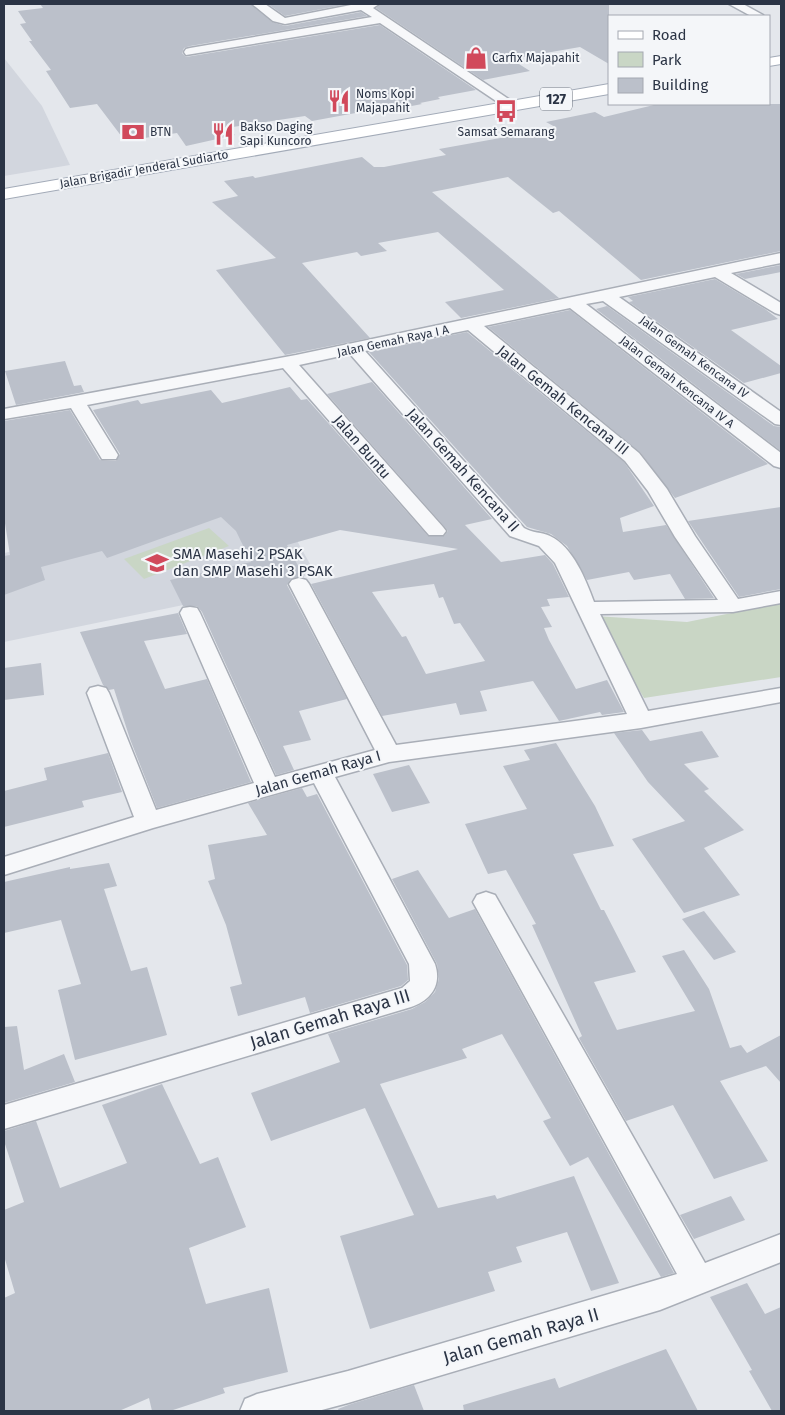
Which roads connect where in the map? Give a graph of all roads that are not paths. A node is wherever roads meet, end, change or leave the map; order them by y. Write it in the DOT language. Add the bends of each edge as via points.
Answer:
graph roads {
  1 [pos="258,4"];
  2 [pos="374,4"];
  3 [pos="735,4"];
  4 [pos="361,6"];
  5 [pos="757,15"];
  6 [pos="382,19"];
  7 [pos="190,52"];
  8 [pos="608,83"];
  9 [pos="608,89"];
  10 [pos="507,102"];
  11 [pos="310,137"];
  12 [pos="4,185"];
  13 [pos="4,194"];
  14 [pos="781,258"];
  15 [pos="717,271"];
  16 [pos="606,295"];
  17 [pos="573,302"];
  18 [pos="781,310"];
  19 [pos="471,324"];
  20 [pos="355,350"];
  21 [pos="288,363"];
  22 [pos="76,402"];
  23 [pos="4,414"];
  24 [pos="781,420"];
  25 [pos="109,455"];
  26 [pos="781,462"];
  27 [pos="436,531"];
  28 [pos="299,584"];
  29 [pos="781,597"];
  30 [pos="733,606"];
  31 [pos="586,608"];
  32 [pos="190,613"];
  33 [pos="98,693"];
  34 [pos="781,695"];
  35 [pos="641,720"];
  36 [pos="389,754"];
  37 [pos="320,772"];
  38 [pos="268,787"];
  39 [pos="148,821"];
  40 [pos="4,866"];
  41 [pos="486,902"];
  42 [pos="4,1117"];
  43 [pos="781,1248"];
  44 [pos="698,1281"];
  45 [pos="258,1411"];
  1 -- 4 [label="street" via="282,20"];
  2 -- 4 [label="street"];
  3 -- 5 [label="street"];
  4 -- 6 [label="street"];
  6 -- 7 [label="street"];
  6 -- 10 [label="street"];
  8 -- 10 [label="main road, Jalan Brigadir Jenderal Sudiarto / 127"];
  9 -- 11 [label="main road, Jalan Brigadir Jenderal Sudiarto / 127"];
  10 -- 11 [label="main road, Jalan Brigadir Jenderal Sudiarto / 127"];
  11 -- 12 [label="main road, Jalan Brigadir Jenderal Sudiarto / 127"];
  11 -- 13 [label="main road, Jalan Brigadir Jenderal Sudiarto / 127"];
  14 -- 15 [label="street, Jalan Gemah Raya I A"];
  15 -- 16 [label="street, Jalan Gemah Raya I A"];
  15 -- 18 [label="street"];
  16 -- 17 [label="street, Jalan Gemah Raya I A"];
  16 -- 24 [label="street, Jalan Gemah Kencana IV"];
  17 -- 19 [label="street, Jalan Gemah Raya I A"];
  17 -- 26 [label="street, Jalan Gemah Kencana IV A"];
  19 -- 20 [label="street, Jalan Gemah Raya I A"];
  19 -- 30 [label="street, Jalan Gemah Kencana III" via="632,457 657,489 685,537"];
  20 -- 21 [label="street, Jalan Gemah Raya I A"];
  20 -- 31 [label="street, Jalan Gemah Kencana II" via="517,532 550,544 574,576"];
  21 -- 22 [label="street, Jalan Gemah Raya I A"];
  21 -- 27 [label="street, Jalan Buntu"];
  22 -- 23 [label="street, Jalan Gemah Raya I A"];
  22 -- 25 [label="street"];
  28 -- 36 [label="street"];
  29 -- 30 [label="street"];
  30 -- 31 [label="street"];
  31 -- 35 [label="street, Jalan Gemah Kencana II"];
  32 -- 38 [label="street"];
  33 -- 39 [label="street"];
  34 -- 35 [label="street, Jalan Gemah Raya I"];
  35 -- 36 [label="street, Jalan Gemah Raya I"];
  36 -- 37 [label="street, Jalan Gemah Raya I"];
  37 -- 38 [label="street, Jalan Gemah Raya I"];
  37 -- 42 [label="street, Jalan Gemah Raya III" via="422,964 425,979 418,992"];
  38 -- 39 [label="street, Jalan Gemah Raya I"];
  39 -- 40 [label="street, Jalan Gemah Raya I"];
  41 -- 44 [label="street"];
  43 -- 44 [label="street, Jalan Gemah Raya II"];
  44 -- 45 [label="street, Jalan Gemah Raya II" via="660,1295"];
}
